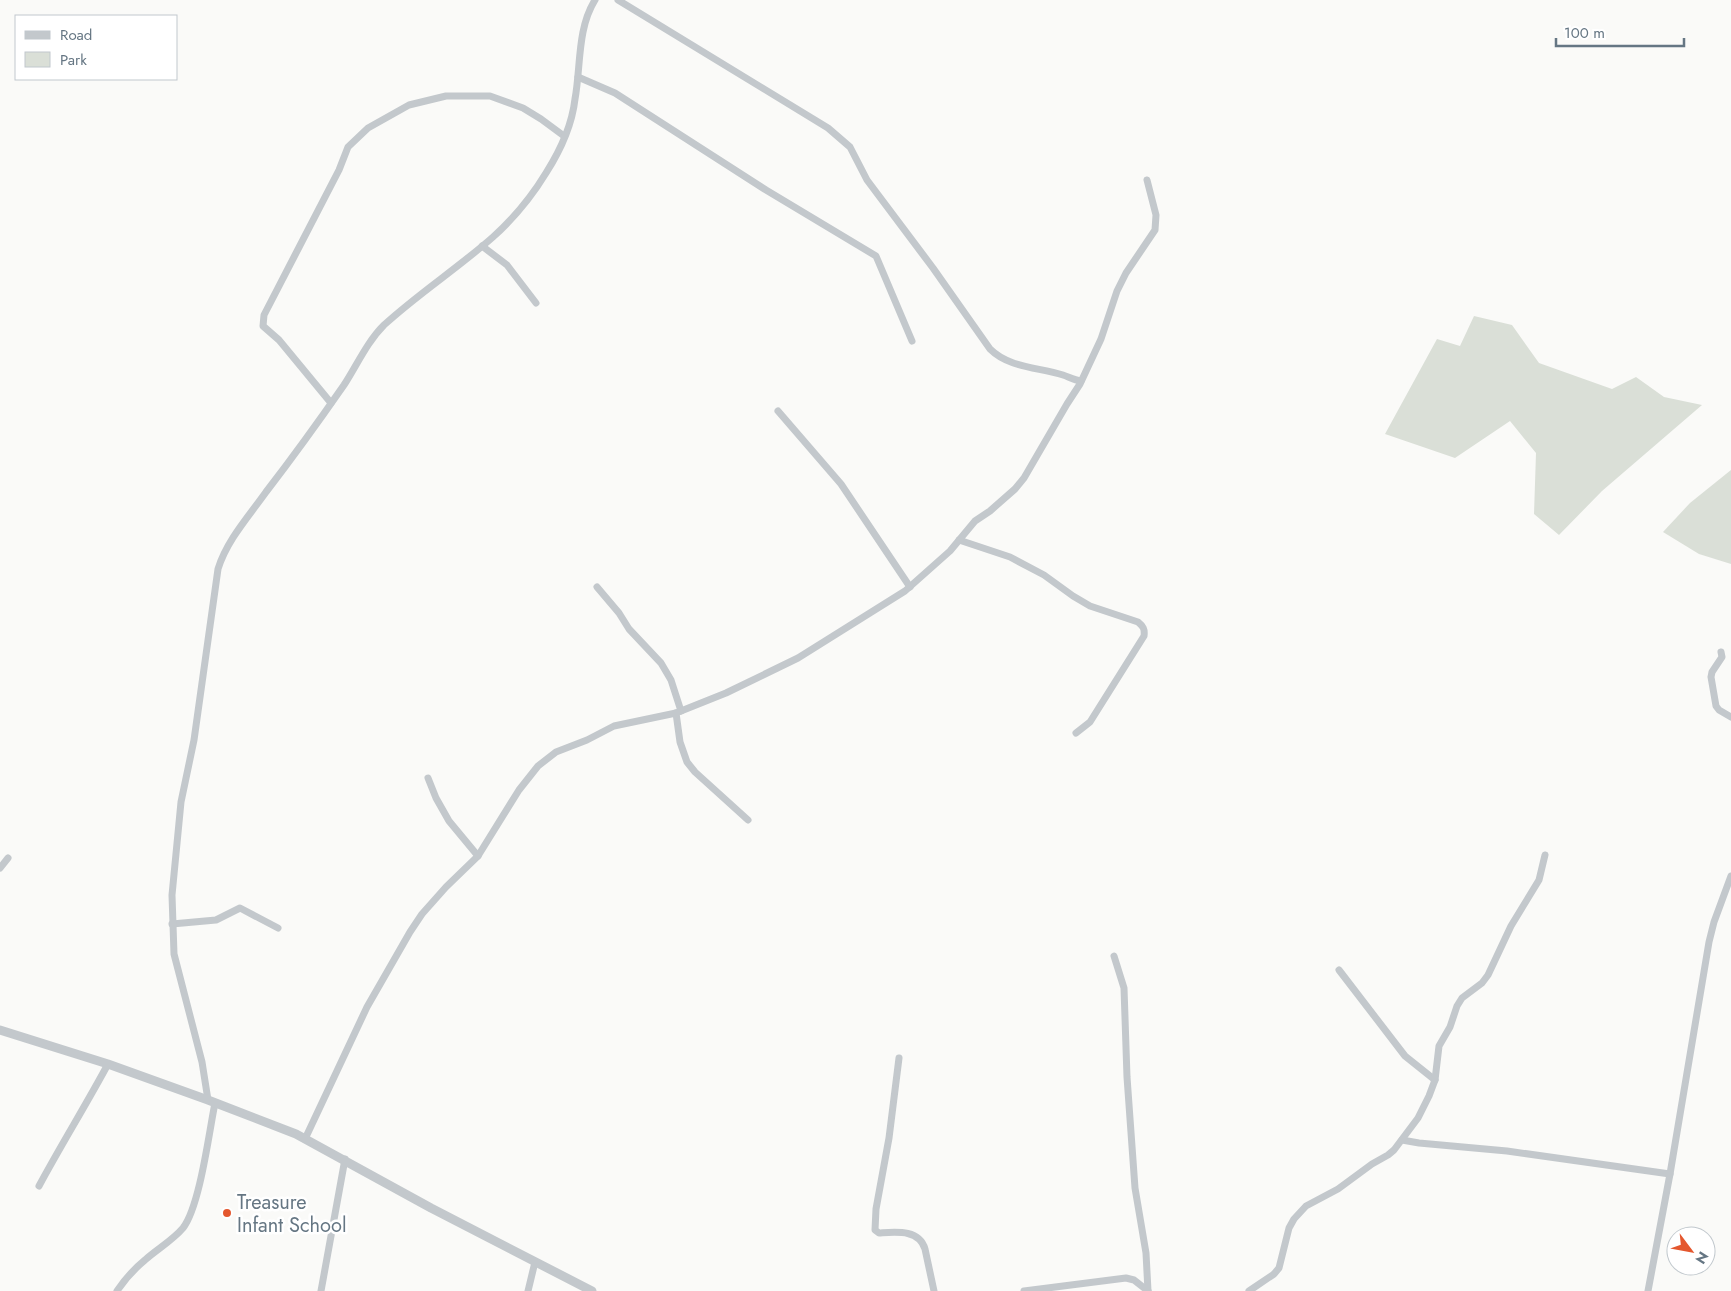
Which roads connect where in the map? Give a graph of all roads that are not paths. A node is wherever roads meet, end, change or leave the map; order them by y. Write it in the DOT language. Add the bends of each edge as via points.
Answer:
graph roads {
  1 [pos="595,0"];
  2 [pos="618,0"];
  3 [pos="578,77"];
  4 [pos="564,136"];
  5 [pos="1147,180"];
  6 [pos="482,246"];
  7 [pos="536,303"];
  8 [pos="912,341"];
  9 [pos="1081,381"];
  10 [pos="330,403"];
  11 [pos="778,410"];
  12 [pos="959,540"];
  13 [pos="597,587"];
  14 [pos="910,587"];
  15 [pos="1721,652"];
  16 [pos="678,712"];
  17 [pos="1731,718"];
  18 [pos="1076,734"];
  19 [pos="428,778"];
  20 [pos="748,820"];
  21 [pos="1545,855"];
  22 [pos="478,856"];
  23 [pos="8,858"];
  24 [pos="0,868"];
  25 [pos="1731,876"];
  26 [pos="172,924"];
  27 [pos="278,928"];
  28 [pos="1114,956"];
  29 [pos="1339,970"];
  30 [pos="0,1030"];
  31 [pos="899,1058"];
  32 [pos="108,1064"];
  33 [pos="1435,1080"];
  34 [pos="211,1101"];
  35 [pos="305,1139"];
  36 [pos="1402,1140"];
  37 [pos="345,1159"];
  38 [pos="1670,1174"];
  39 [pos="39,1186"];
  40 [pos="536,1262"];
  41 [pos="117,1291"];
  42 [pos="322,1291"];
  43 [pos="528,1291"];
  44 [pos="592,1291"];
  45 [pos="934,1291"];
  46 [pos="1024,1291"];
  47 [pos="1148,1291"];
  48 [pos="1249,1291"];
  49 [pos="1648,1291"];
  1 -- 3 [label="street" via="585,25"];
  2 -- 9 [label="street" via="828,128 850,147 867,180 990,349 997,356 1027,367"];
  3 -- 4 [label="street" via="571,120"];
  3 -- 8 [label="street" via="615,93 876,256"];
  4 -- 6 [label="street" via="546,173 516,214"];
  4 -- 10 [label="street" via="523,108 490,96 446,96 409,105 368,128 354,140 263,322 263,326 279,340"];
  5 -- 9 [label="street" via="1156,215 1155,230 1117,290 1101,339"];
  6 -- 7 [label="street" via="507,265"];
  6 -- 10 [label="street" via="376,334"];
  9 -- 12 [label="street" via="1024,478 975,521"];
  10 -- 26 [label="street" via="238,530 220,561 194,740 181,802"];
  11 -- 14 [label="street" via="841,484"];
  12 -- 14 [label="street"];
  12 -- 18 [label="street" via="1010,557 1090,606 1143,626 1144,636 1090,722"];
  13 -- 16 [label="street" via="629,630 661,663 671,680"];
  14 -- 16 [label="street" via="798,658"];
  15 -- 17 [label="street" via="1722,657 1712,672 1716,706"];
  16 -- 20 [label="street" via="680,742 687,762"];
  16 -- 22 [label="street" via="614,726 547,758 524,782"];
  19 -- 22 [label="street" via="449,821"];
  21 -- 33 [label="street" via="1539,880 1511,926 1488,975 1457,1006 1439,1046"];
  22 -- 35 [label="street" via="446,887 410,932 367,1007"];
  23 -- 24 [label="street"];
  25 -- 38 [label="street" via="1709,942"];
  26 -- 27 [label="street" via="216,920 240,908"];
  26 -- 34 [label="street" via="174,954"];
  28 -- 47 [label="street" via="1124,988 1135,1188 1146,1253"];
  29 -- 33 [label="street" via="1405,1056"];
  30 -- 32 [label="street"];
  31 -- 45 [label="street" via="875,1230 879,1233 903,1232 924,1244"];
  32 -- 34 [label="street"];
  32 -- 39 [label="street"];
  33 -- 36 [label="street" via="1423,1109"];
  34 -- 35 [label="street"];
  34 -- 41 [label="street" via="196,1197 186,1222 177,1234 127,1276"];
  35 -- 37 [label="street"];
  36 -- 38 [label="street"];
  36 -- 48 [label="street" via="1388,1155 1306,1206 1289,1228 1274,1274"];
  37 -- 40 [label="street"];
  37 -- 42 [label="street"];
  38 -- 49 [label="street"];
  40 -- 43 [label="street"];
  40 -- 44 [label="street"];
  46 -- 47 [label="street" via="1126,1278"];
}
